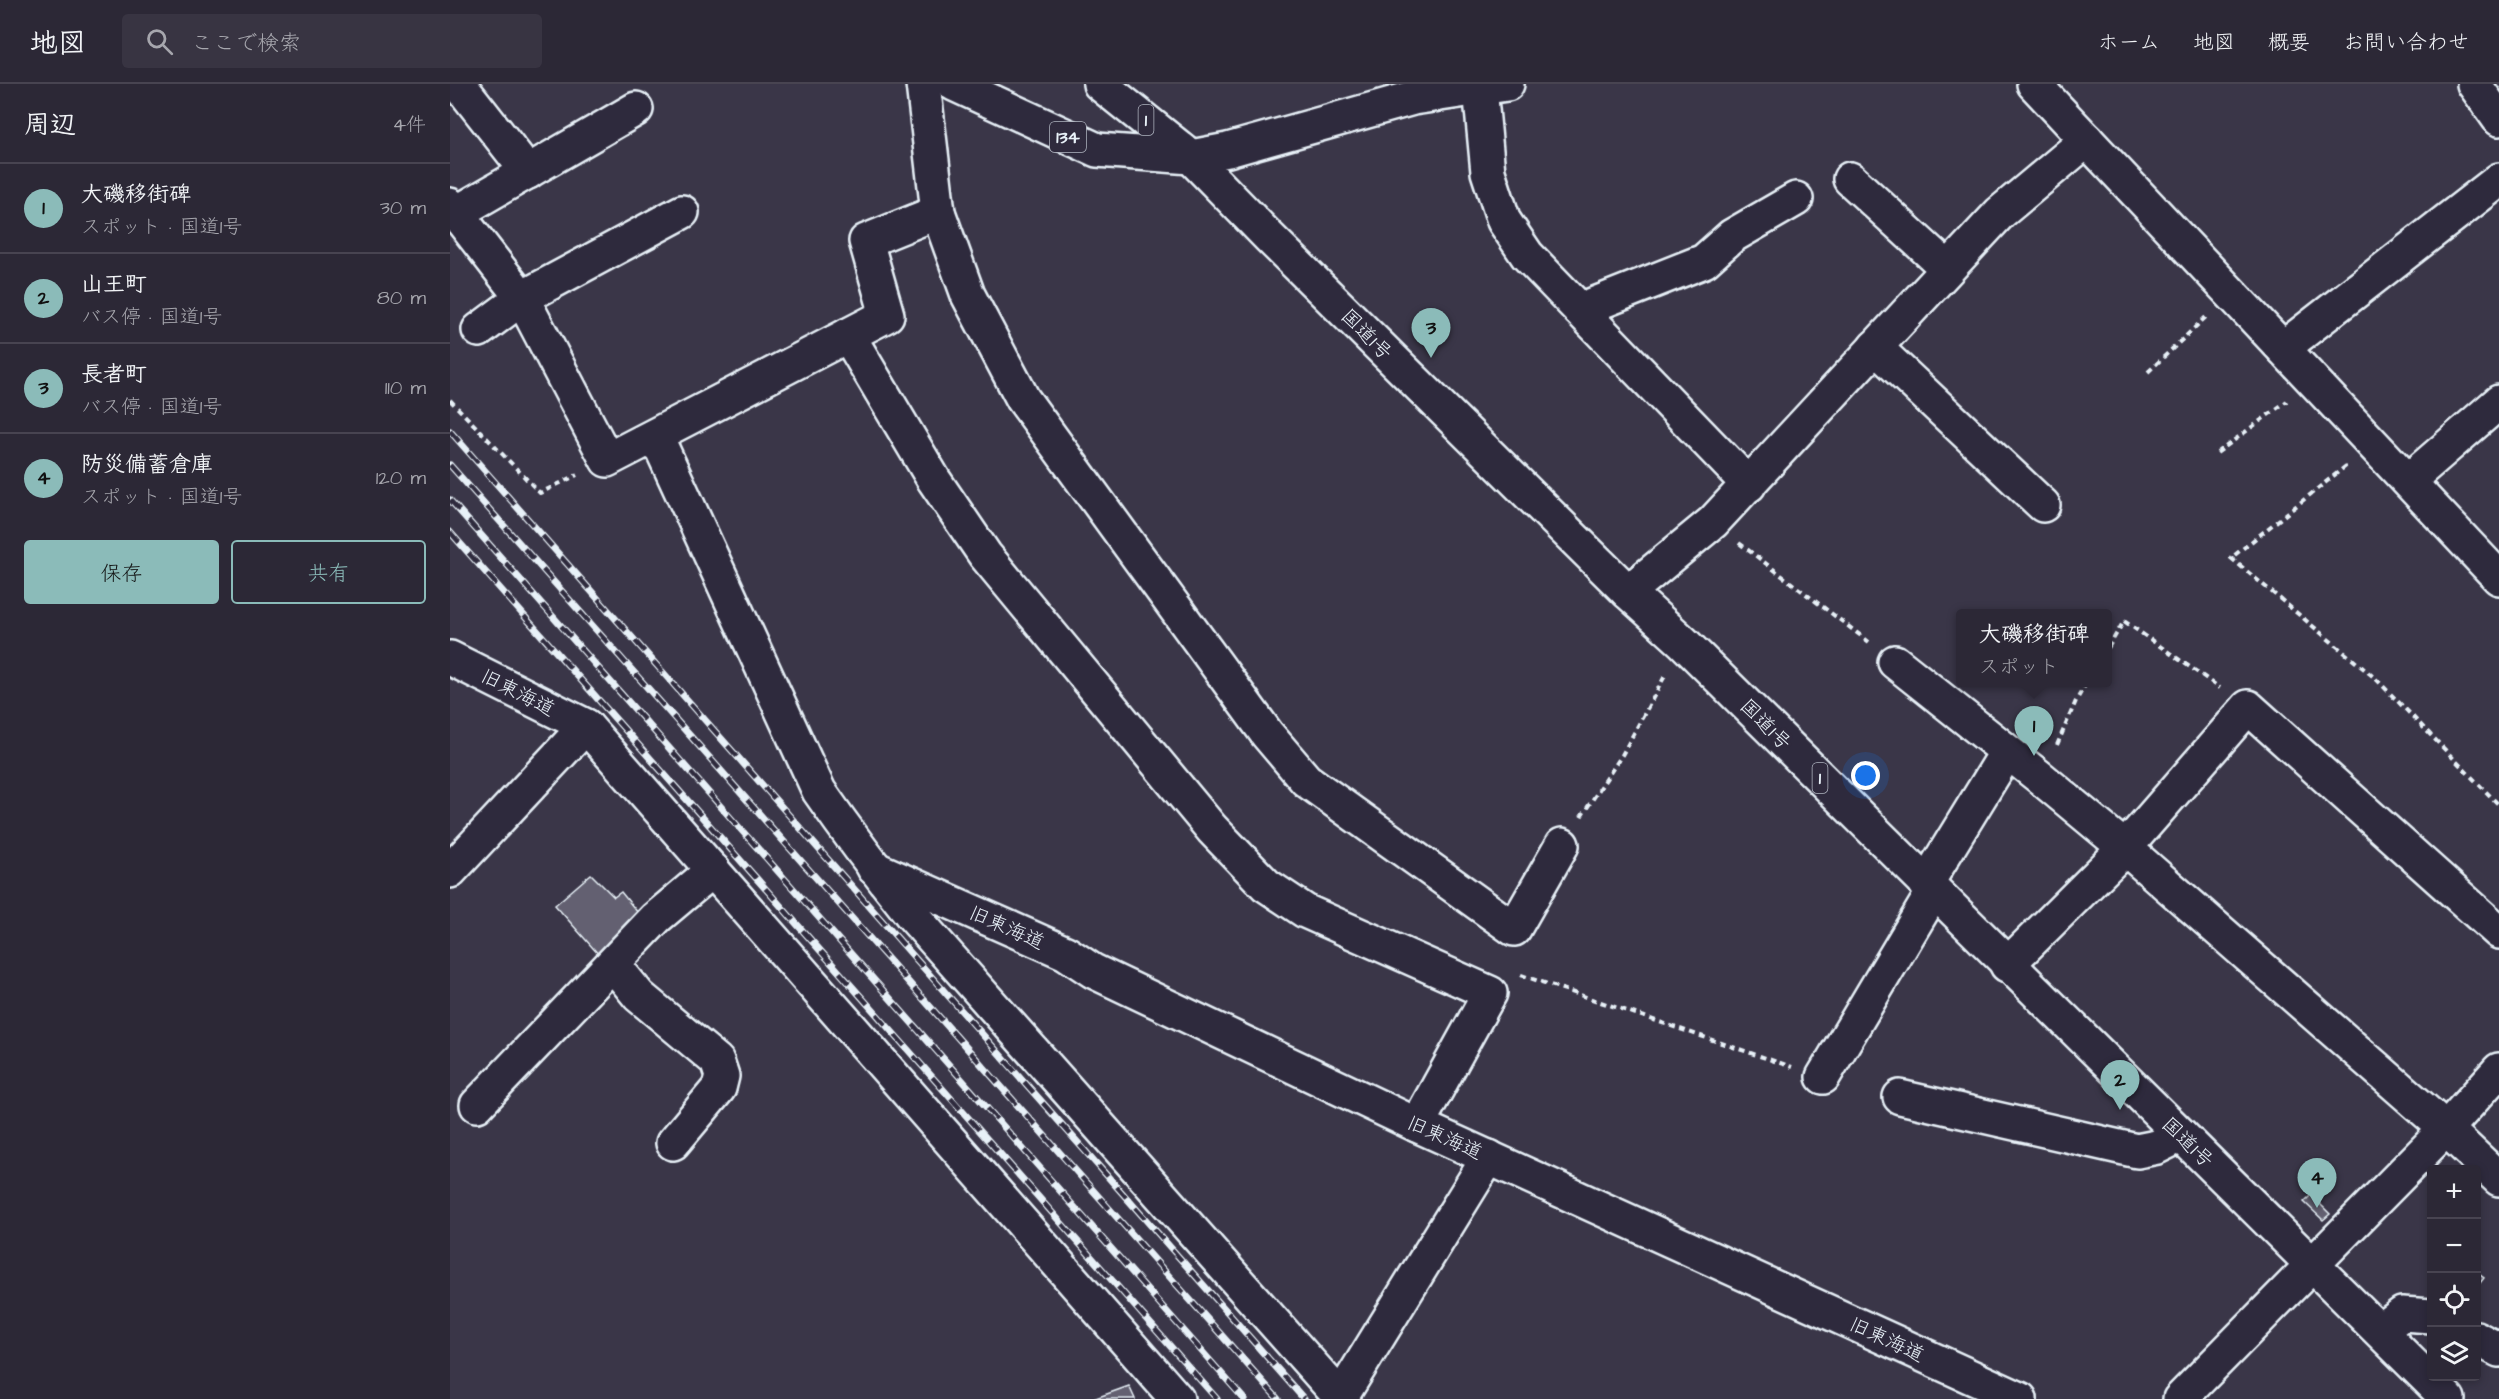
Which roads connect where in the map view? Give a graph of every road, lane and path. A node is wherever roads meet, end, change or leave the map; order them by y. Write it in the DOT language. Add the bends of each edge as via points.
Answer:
graph roads {
  1 [pos="459,84"];
  2 [pos="923,84"];
  3 [pos="954,84"];
  4 [pos="1100,84"];
  5 [pos="2034,84"];
  6 [pos="2474,84"];
  7 [pos="1493,86"];
  8 [pos="636,109"];
  9 [pos="2499,119"];
  10 [pos="2087,140"];
  11 [pos="1191,157"];
  12 [pos="528,172"];
  13 [pos="1850,179"];
  14 [pos="2499,180"];
  15 [pos="1796,199"];
  16 [pos="454,208"];
  17 [pos="682,212"];
  18 [pos="938,212"];
  19 [pos="1947,268"];
  20 [pos="2232,292"];
  21 [pos="522,298"];
  22 [pos="1580,310"];
  23 [pos="479,330"];
  24 [pos="848,335"];
  25 [pos="1875,347"];
  26 [pos="2283,348"];
  27 [pos="2148,372"];
  28 [pos="2313,380"];
  29 [pos="450,400"];
  30 [pos="2499,402"];
  31 [pos="656,436"];
  32 [pos="2373,444"];
  33 [pos="2217,453"];
  34 [pos="2409,480"];
  35 [pos="1749,484"];
  36 [pos="540,493"];
  37 [pos="2043,505"];
  38 [pos="1713,522"];
  39 [pos="2499,578"];
  40 [pos="1628,592"];
  41 [pos="2112,641"];
  42 [pos="450,658"];
  43 [pos="1895,662"];
  44 [pos="1669,668"];
  45 [pos="2084,687"];
  46 [pos="2248,707"];
  47 [pos="586,726"];
  48 [pos="2007,752"];
  49 [pos="2042,779"];
  50 [pos="2499,805"];
  51 [pos="1562,845"];
  52 [pos="2125,848"];
  53 [pos="874,868"];
  54 [pos="712,870"];
  55 [pos="450,871"];
  56 [pos="1930,888"];
  57 [pos="2499,932"];
  58 [pos="613,964"];
  59 [pos="2007,965"];
  60 [pos="1515,973"];
  61 [pos="2499,1070"];
  62 [pos="1823,1077"];
  63 [pos="1900,1097"];
  64 [pos="477,1105"];
  65 [pos="1417,1125"];
  66 [pos="2446,1129"];
  67 [pos="2181,1135"];
  68 [pos="673,1143"];
  69 [pos="1489,1157"];
  70 [pos="2499,1179"];
  71 [pos="2312,1264"];
  72 [pos="2427,1316"];
  73 [pos="2380,1330"];
  74 [pos="2481,1341"];
  75 [pos="2499,1350"];
  76 [pos="1342,1398"];
  77 [pos="1177,1399"];
  78 [pos="2020,1399"];
  79 [pos="2180,1399"];
  80 [pos="2448,1399"];
  1 -- 12 [label="main road"];
  2 -- 18 [label="main road"];
  3 -- 11 [label="main road, 134" via="1097,150"];
  4 -- 11 [label="main road, 国道1号 / 1"];
  5 -- 10 [label="main road"];
  6 -- 9 [label="main road"];
  7 -- 11 [label="main road" via="1413,98"];
  7 -- 22 [label="main road" via="1488,172 1504,221 1527,255"];
  8 -- 12 [label="main road"];
  10 -- 19 [label="main road" via="2000,213"];
  10 -- 20 [label="main road"];
  11 -- 40 [label="main road, 国道1号 / 1"];
  12 -- 16 [label="main road"];
  13 -- 19 [label="main road"];
  14 -- 26 [label="main road"];
  15 -- 22 [label="main road" via="1732,236 1704,261"];
  16 -- 21 [label="main road"];
  17 -- 21 [label="main road"];
  18 -- 24 [label="main road" via="866,241 887,315"];
  18 -- 51 [label="main road" via="968,295 1023,399 1267,734 1306,780 1514,929"];
  19 -- 25 [label="main road"];
  20 -- 26 [label="main road"];
  20 -- 27 [label="path"];
  21 -- 23 [label="main road"];
  21 -- 31 [label="main road" via="607,460"];
  22 -- 35 [label="main road"];
  24 -- 31 [label="main road"];
  24 -- 65 [label="main road" via="934,480 985,555 1212,829 1266,885 1305,911 1490,993"];
  25 -- 35 [label="main road"];
  25 -- 37 [label="main road"];
  26 -- 28 [label="main road"];
  28 -- 32 [label="main road"];
  28 -- 33 [label="path"];
  29 -- 36 [label="path"];
  30 -- 34 [label="main road"];
  31 -- 53 [label="main road" via="819,791"];
  32 -- 34 [label="main road"];
  32 -- 50 [label="path" via="2231,558 2375,678"];
  34 -- 39 [label="main road"];
  35 -- 38 [label="main road"];
  38 -- 40 [label="main road"];
  38 -- 43 [label="path"];
  40 -- 56 [label="main road, 国道1号 / 1"];
  41 -- 46 [label="path" via="2124,621"];
  42 -- 47 [label="main road, 旧東海道"];
  43 -- 48 [label="main road"];
  44 -- 51 [label="path" via="1622,755"];
  45 -- 49 [label="path"];
  46 -- 52 [label="main road"];
  46 -- 57 [label="main road"];
  47 -- 54 [label="main road"];
  47 -- 55 [label="main road"];
  48 -- 49 [label="main road"];
  48 -- 56 [label="main road"];
  49 -- 52 [label="main road"];
  52 -- 59 [label="main road"];
  52 -- 66 [label="main road"];
  53 -- 65 [label="main road, 旧東海道" via="1066,953 1093,971"];
  53 -- 76 [label="main road"];
  54 -- 58 [label="main road" via="656,918"];
  54 -- 77 [label="main road"];
  56 -- 59 [label="main road, 国道1号 / 1"];
  56 -- 62 [label="main road"];
  58 -- 64 [label="main road"];
  58 -- 68 [label="main road" via="639,996 717,1061 722,1076 719,1088"];
  59 -- 67 [label="main road, 国道1号 / 1"];
  60 -- 62 [label="path"];
  61 -- 66 [label="main road"];
  63 -- 67 [label="main road" via="2137,1151 2157,1147"];
  65 -- 69 [label="main road, 旧東海道"];
  66 -- 70 [label="main road"];
  66 -- 71 [label="main road"];
  67 -- 71 [label="main road, 国道1号 / 1"];
  69 -- 76 [label="main road"];
  69 -- 78 [label="main road, 旧東海道"];
  71 -- 73 [label="main road, 国道1号 / 1"];
  71 -- 79 [label="main road"];
  72 -- 73 [label="main road" via="2402,1314"];
  73 -- 80 [label="main road, 国道1号 / 1"];
  74 -- 75 [label="main road"];
}
